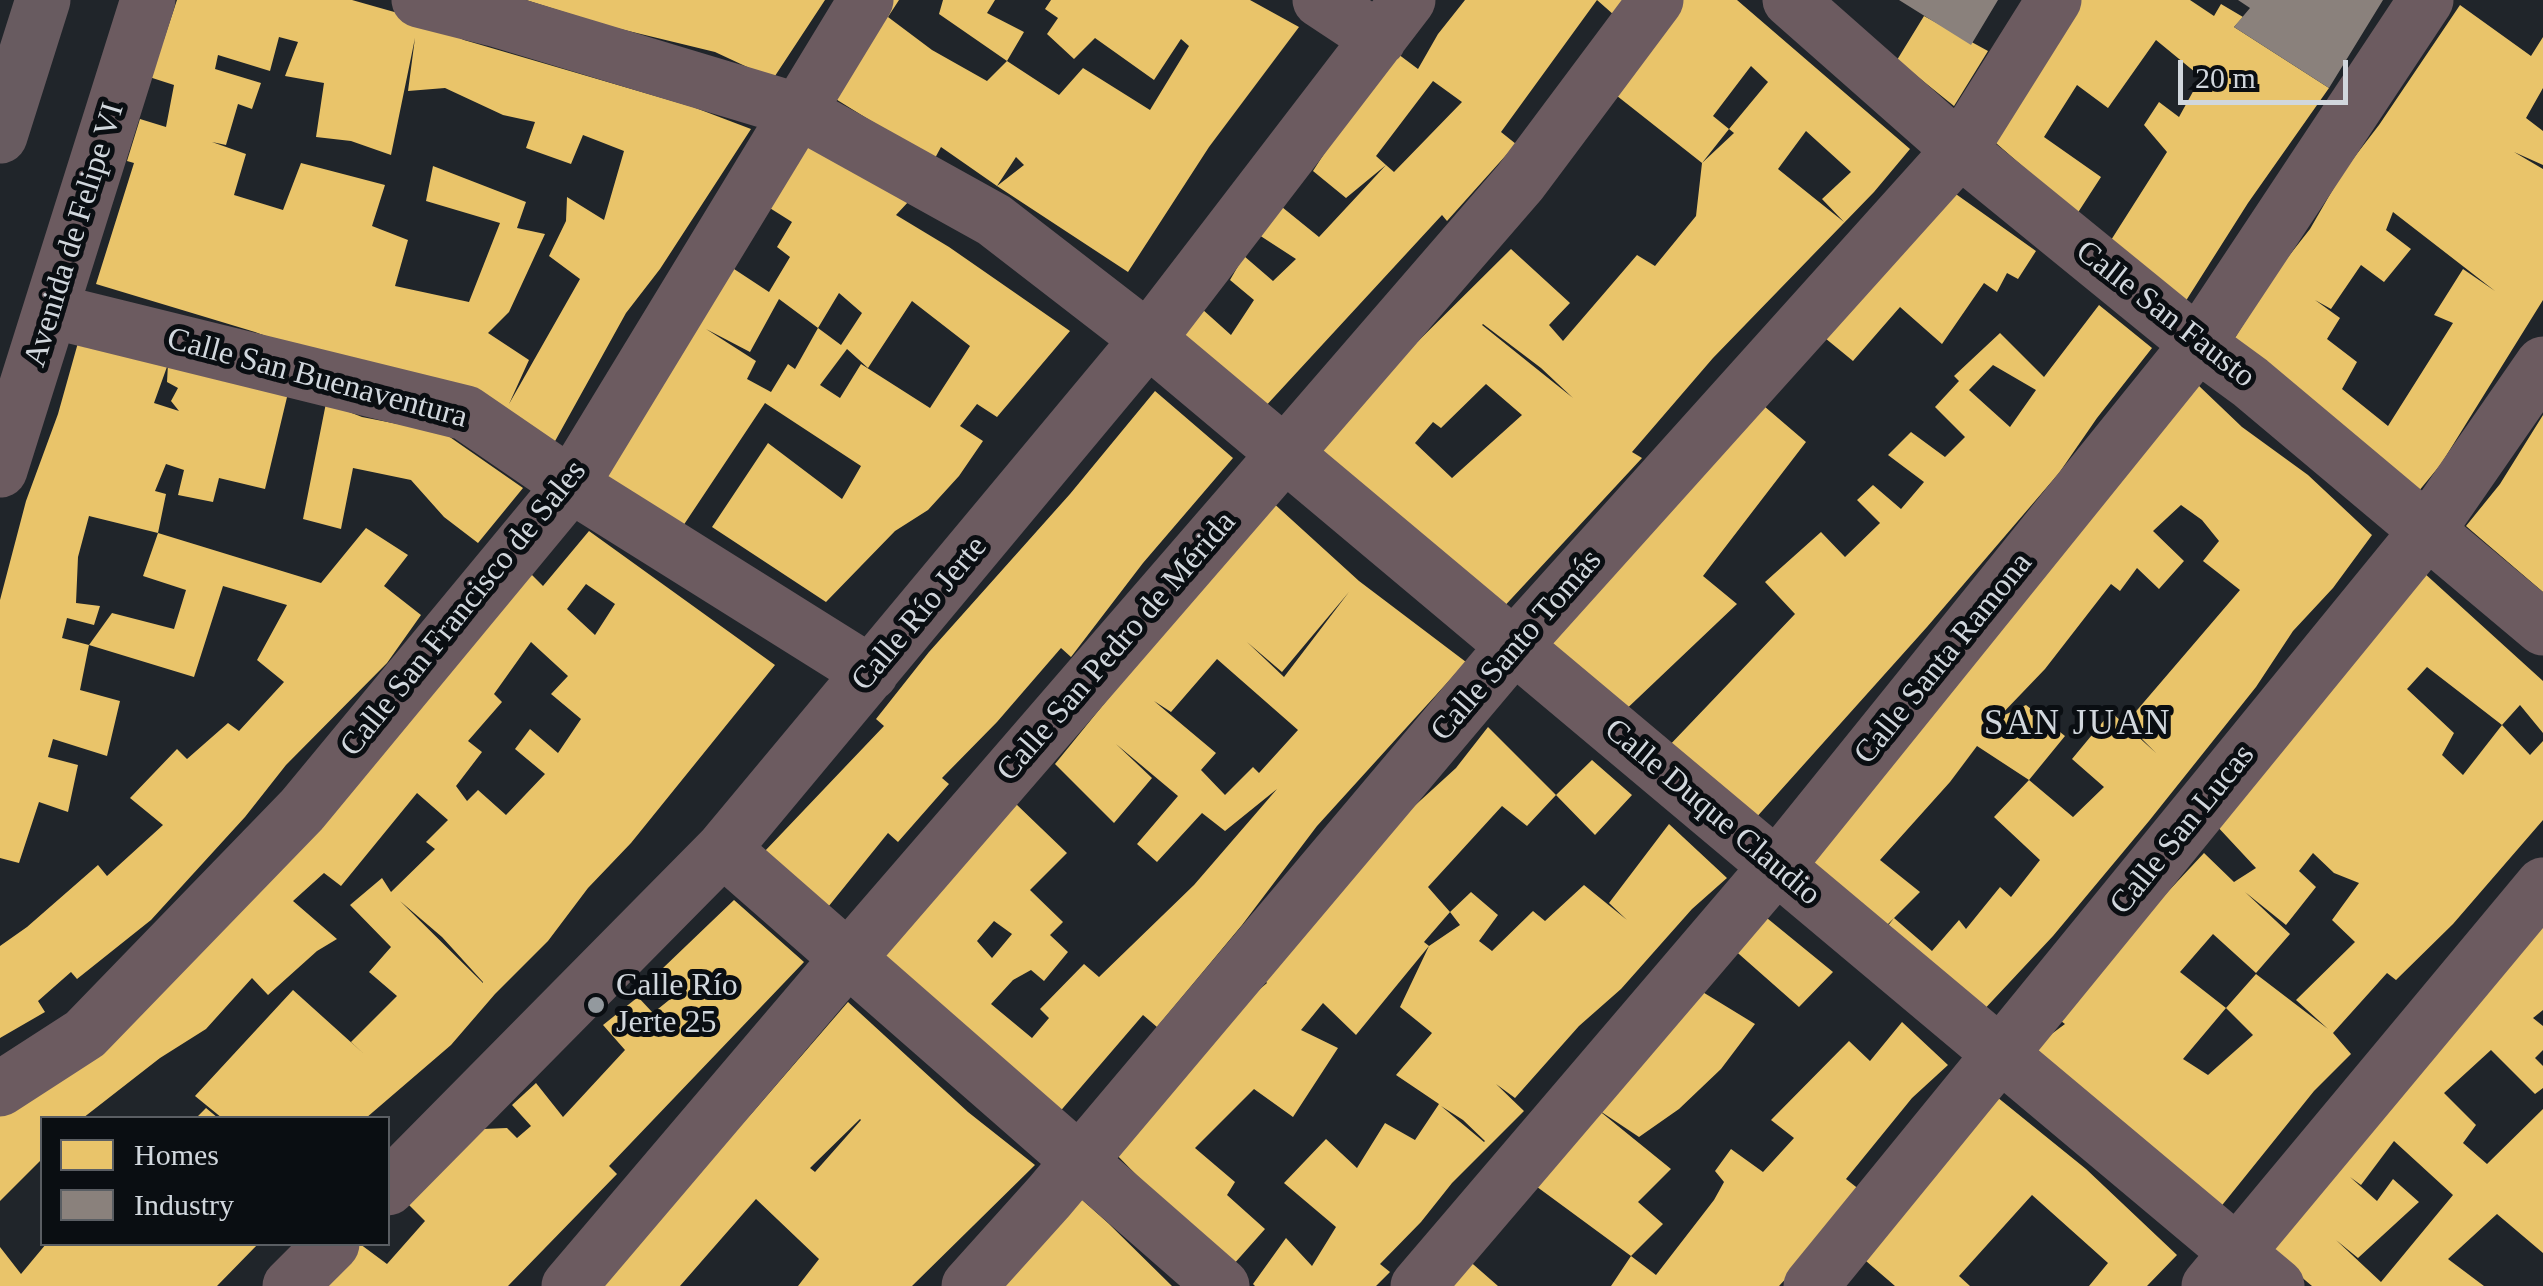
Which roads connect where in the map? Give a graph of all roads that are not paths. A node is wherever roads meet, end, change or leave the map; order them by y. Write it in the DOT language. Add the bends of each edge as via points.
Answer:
graph roads {
  1 [pos="42,0"];
  2 [pos="148,0"];
  3 [pos="419,0"];
  4 [pos="866,0"];
  5 [pos="1320,0"];
  6 [pos="1656,0"];
  7 [pos="1790,0"];
  8 [pos="2054,0"];
  9 [pos="2426,0"];
  10 [pos="1393,20"];
  11 [pos="796,110"];
  12 [pos="0,136"];
  13 [pos="1960,150"];
  14 [pos="52,311"];
  15 [pos="1148,339"];
  16 [pos="2198,344"];
  17 [pos="2543,364"];
  18 [pos="1283,455"];
  19 [pos="0,470"];
  20 [pos="571,484"];
  21 [pos="2428,530"];
  22 [pos="2543,628"];
  23 [pos="1514,646"];
  24 [pos="871,673"];
  25 [pos="723,849"];
  26 [pos="1776,867"];
  27 [pos="2543,886"];
  28 [pos="849,956"];
  29 [pos="2001,1052"];
  30 [pos="0,1089"];
  31 [pos="1079,1160"];
  32 [pos="390,1186"];
  33 [pos="330,1246"];
  34 [pos="2241,1275"];
  35 [pos="290,1286"];
  36 [pos="569,1286"];
  37 [pos="969,1286"];
  38 [pos="1222,1286"];
  39 [pos="1418,1286"];
  40 [pos="1810,1286"];
  1 -- 12 [label="highway"];
  2 -- 14 [label="street, Avenida de Felipe VI"];
  3 -- 11 [label="street, Calle Duque Claudio"];
  4 -- 11 [label="street, Calle San Francisco de Sales"];
  5 -- 10 [label="street"];
  6 -- 18 [label="street, Calle San Pedro de Mérida" via="1520,182"];
  7 -- 13 [label="street, Calle San Fausto"];
  8 -- 13 [label="street, Calle Santo Tomás"];
  9 -- 16 [label="street, Calle Santa Ramona"];
  10 -- 15 [label="street, Calle Río Jerte"];
  11 -- 15 [label="street, Calle Duque Claudio" via="994,220"];
  11 -- 20 [label="street, Calle San Francisco de Sales"];
  13 -- 16 [label="street, Calle San Fausto"];
  13 -- 23 [label="street, Calle Santo Tomás"];
  14 -- 19 [label="street, Avenida de Felipe VI"];
  14 -- 20 [label="street, Calle San Buenaventura" via="466,413"];
  15 -- 18 [label="street, Calle Duque Claudio"];
  15 -- 24 [label="street, Calle Río Jerte"];
  16 -- 21 [label="street, Calle San Fausto"];
  16 -- 26 [label="street, Calle Santa Ramona"];
  17 -- 21 [label="street, Calle San Lucas"];
  18 -- 23 [label="street, Calle Duque Claudio"];
  18 -- 28 [label="street, Calle San Pedro de Mérida"];
  20 -- 24 [label="street, Calle San Buenaventura"];
  20 -- 30 [label="street, Calle San Francisco de Sales" via="302,810 85,1034"];
  21 -- 22 [label="street, Calle San Fausto"];
  21 -- 29 [label="street, Calle San Lucas"];
  23 -- 26 [label="street, Calle Duque Claudio"];
  23 -- 31 [label="street, Calle Santo Tomás"];
  24 -- 25 [label="street, Calle Río Jerte"];
  25 -- 28 [label="street"];
  25 -- 32 [label="street, Calle Río Jerte"];
  26 -- 29 [label="street, Calle Duque Claudio"];
  26 -- 39 [label="street, Calle Santa Ramona"];
  27 -- 34 [label="street"];
  28 -- 31 [label="street"];
  28 -- 36 [label="street, Calle San Pedro de Mérida"];
  29 -- 34 [label="street, Calle Duque Claudio"];
  29 -- 40 [label="street, Calle San Lucas"];
  31 -- 37 [label="street, Calle Santo Tomás"];
  31 -- 38 [label="street"];
  33 -- 35 [label="street"];
}
